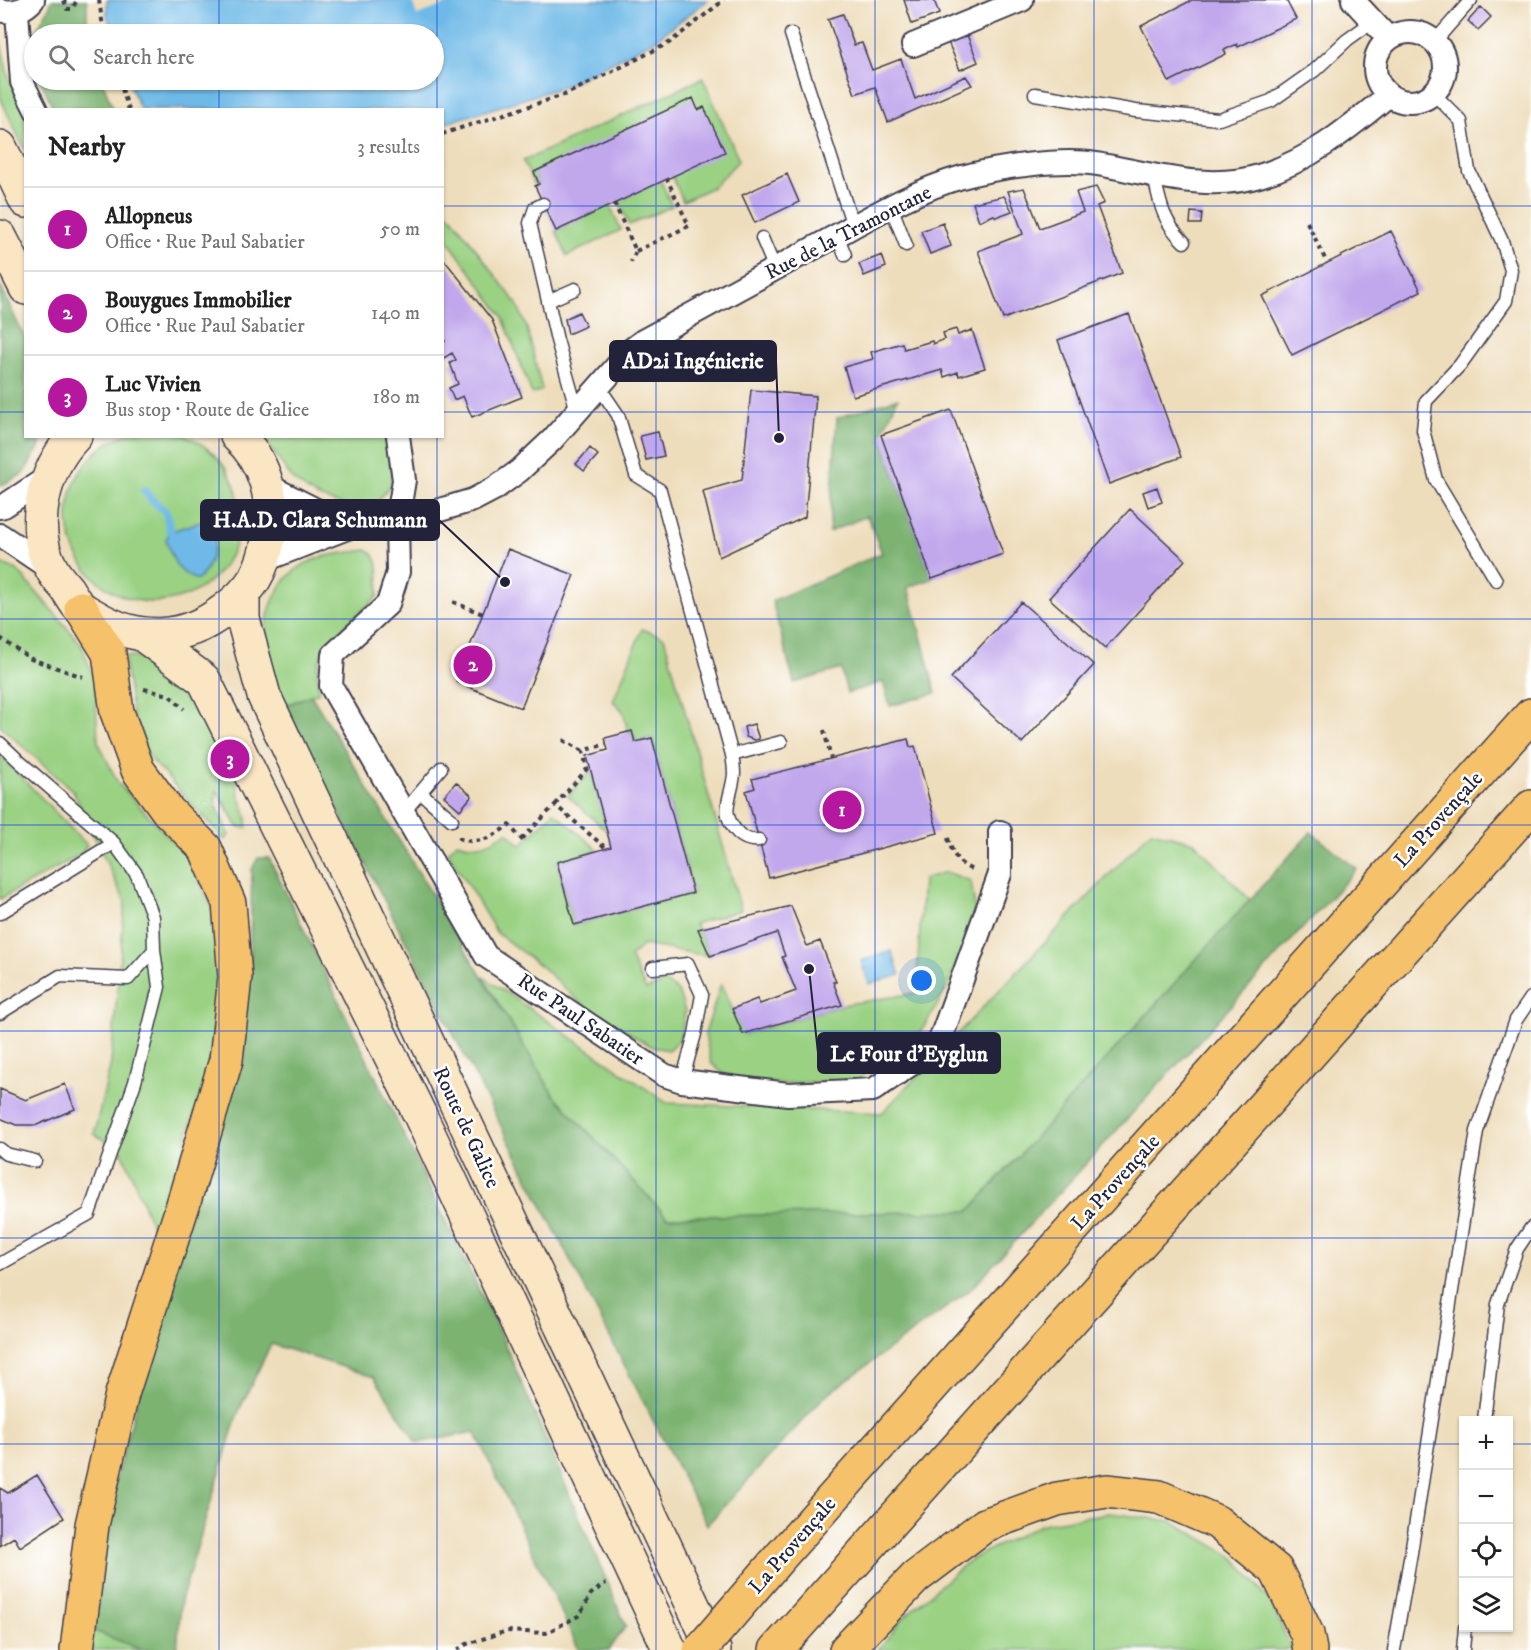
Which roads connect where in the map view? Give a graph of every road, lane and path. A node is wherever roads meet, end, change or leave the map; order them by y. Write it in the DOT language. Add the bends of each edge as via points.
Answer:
graph roads {
  1 [pos="64,0"];
  2 [pos="77,0"];
  3 [pos="99,0"];
  4 [pos="724,0"];
  5 [pos="1022,0"];
  6 [pos="1353,0"];
  7 [pos="1471,0"];
  8 [pos="17,7"];
  9 [pos="1372,22"];
  10 [pos="103,24"];
  11 [pos="791,34"];
  12 [pos="1389,39"];
  13 [pos="1435,41"];
  14 [pos="913,45"];
  15 [pos="24,86"];
  16 [pos="26,90"];
  17 [pos="122,90"];
  18 [pos="1433,93"];
  19 [pos="1035,94"];
  20 [pos="1389,95"];
  21 [pos="35,108"];
  22 [pos="128,108"];
  23 [pos="444,133"];
  24 [pos="0,147"];
  25 [pos="1154,176"];
  26 [pos="667,179"];
  27 [pos="24,197"];
  28 [pos="614,203"];
  29 [pos="543,204"];
  30 [pos="891,206"];
  31 [pos="1307,222"];
  32 [pos="0,237"];
  33 [pos="762,238"];
  34 [pos="845,239"];
  35 [pos="1184,242"];
  36 [pos="906,245"];
  37 [pos="636,251"];
  38 [pos="631,261"];
  39 [pos="1327,263"];
  40 [pos="775,269"];
  41 [pos="24,284"];
  42 [pos="574,289"];
  43 [pos="548,301"];
  44 [pos="598,387"];
  45 [pos="577,411"];
  46 [pos="239,438"];
  47 [pos="398,438"];
  48 [pos="69,440"];
  49 [pos="48,477"];
  50 [pos="267,485"];
  51 [pos="0,507"];
  52 [pos="397,523"];
  53 [pos="350,527"];
  54 [pos="0,535"];
  55 [pos="265,560"];
  56 [pos="52,570"];
  57 [pos="1496,580"];
  58 [pos="243,596"];
  59 [pos="453,602"];
  60 [pos="81,608"];
  61 [pos="483,614"];
  62 [pos="143,635"];
  63 [pos="1531,715"];
  64 [pos="824,730"];
  65 [pos="563,740"];
  66 [pos="781,742"];
  67 [pos="0,743"];
  68 [pos="606,744"];
  69 [pos="583,751"];
  70 [pos="732,755"];
  71 [pos="831,759"];
  72 [pos="441,768"];
  73 [pos="421,793"];
  74 [pos="555,805"];
  75 [pos="1531,807"];
  76 [pos="403,813"];
  77 [pos="452,820"];
  78 [pos="1000,832"];
  79 [pos="948,838"];
  80 [pos="522,839"];
  81 [pos="759,840"];
  82 [pos="114,843"];
  83 [pos="606,848"];
  84 [pos="953,855"];
  85 [pos="0,913"];
  86 [pos="154,950"];
  87 [pos="653,968"];
  88 [pos="1531,998"];
  89 [pos="0,1013"];
  90 [pos="682,1081"];
  91 [pos="0,1149"];
  92 [pos="35,1161"];
  93 [pos="1531,1228"];
  94 [pos="0,1264"];
  95 [pos="1484,1416"];
  96 [pos="630,1564"];
  97 [pos="1465,1632"];
  98 [pos="77,1650"];
  99 [pos="457,1650"];
  100 [pos="670,1650"];
  101 [pos="700,1650"];
  102 [pos="714,1650"];
  103 [pos="776,1650"];
  104 [pos="846,1650"];
  105 [pos="1310,1650"];
  106 [pos="1394,1650"];
  107 [pos="1463,1650"];
  1 -- 2 [label="path" via="67,9 72,9"];
  3 -- 10 [label="path"];
  4 -- 23 [label="path" via="669,44 567,94"];
  5 -- 14 [label="street"];
  6 -- 9 [label="street"];
  7 -- 13 [label="lane"];
  8 -- 15 [label="street"];
  9 -- 12 [label="street"];
  9 -- 19 [label="lane" via="1271,101 1219,119 1136,111"];
  11 -- 34 [label="lane"];
  12 -- 13 [label="street" via="1405,32 1421,33"];
  12 -- 20 [label="street" via="1379,50 1376,62 1377,78"];
  13 -- 18 [label="street" via="1446,67 1442,82"];
  16 -- 21 [label="street"];
  17 -- 22 [label="path"];
  18 -- 20 [label="street" via="1418,101 1401,101"];
  18 -- 57 [label="lane" via="1461,121 1469,171 1502,241 1511,270 1506,301 1460,365 1426,400 1423,430 1436,480"];
  20 -- 25 [label="street, Rue de la Tramontane" via="1317,150 1257,177 1229,182"];
  24 -- 27 [label="main road"];
  25 -- 30 [label="street, Rue de la Tramontane" via="1096,164 1035,165 962,177"];
  25 -- 35 [label="lane" via="1171,230"];
  26 -- 37 [label="path" via="688,226"];
  28 -- 37 [label="path"];
  29 -- 43 [label="lane" via="536,208 530,223"];
  30 -- 34 [label="street, Rue de la Tramontane"];
  30 -- 36 [label="lane"];
  31 -- 39 [label="path"];
  32 -- 41 [label="main road"];
  33 -- 40 [label="lane"];
  34 -- 40 [label="street, Rue de la Tramontane"];
  37 -- 38 [label="path"];
  40 -- 44 [label="street, Rue de la Tramontane" via="643,341"];
  42 -- 43 [label="lane"];
  43 -- 45 [label="lane"];
  44 -- 45 [label="street, Rue de la Tramontane"];
  44 -- 70 [label="lane" via="618,415 636,475 660,489"];
  45 -- 52 [label="street, Rue de la Tramontane" via="552,440 494,489 473,500"];
  46 -- 50 [label="main road" via="260,466"];
  47 -- 52 [label="street, Rue Paul Sabatier" via="404,480"];
  48 -- 49 [label="main road"];
  49 -- 51 [label="street"];
  49 -- 56 [label="main road" via="41,519 42,540"];
  50 -- 53 [label="street"];
  50 -- 55 [label="main road" via="272,519"];
  52 -- 53 [label="street, Rue de la Tramontane"];
  52 -- 76 [label="street, Rue Paul Sabatier" via="398,572 388,604 333,655 331,686"];
  53 -- 55 [label="street, Rue de la Tramontane"];
  54 -- 56 [label="street"];
  55 -- 58 [label="main road"];
  56 -- 60 [label="main road"];
  58 -- 62 [label="main road" via="207,624 181,633"];
  58 -- 102 [label="main road, Route de Galice" via="243,619 264,696"];
  59 -- 61 [label="path"];
  60 -- 62 [label="main road" via="112,627"];
  60 -- 98 [label="highway" via="109,653 117,712 138,770 168,811 205,848 229,903 235,977 226,1060 122,1394 92,1525"];
  62 -- 96 [label="main road, Route de Galice" via="204,680 420,1115"];
  63 -- 101 [label="highway, La Provençale, bridge"];
  64 -- 71 [label="path"];
  65 -- 69 [label="path"];
  66 -- 70 [label="lane"];
  67 -- 82 [label="lane"];
  68 -- 69 [label="path"];
  69 -- 74 [label="path" via="587,769"];
  70 -- 81 [label="lane" via="734,772 726,805 729,823 740,836"];
  72 -- 73 [label="lane"];
  73 -- 76 [label="lane"];
  73 -- 77 [label="lane"];
  74 -- 80 [label="path"];
  74 -- 83 [label="path"];
  75 -- 103 [label="highway"];
  76 -- 90 [label="street, Rue Paul Sabatier" via="486,956 664,1075"];
  78 -- 90 [label="street, Rue Paul Sabatier" via="1000,874 938,1046 873,1090 788,1094"];
  79 -- 84 [label="path"];
  82 -- 85 [label="lane"];
  82 -- 86 [label="lane" via="137,875 153,917"];
  86 -- 89 [label="lane" via="128,978 60,976"];
  86 -- 94 [label="lane" via="159,987 138,1071 89,1214"];
  87 -- 90 [label="lane" via="688,964 702,995"];
  88 -- 106 [label="lane" via="1516,1020 1477,1131"];
  91 -- 92 [label="lane"];
  93 -- 95 [label="lane" via="1517,1248 1498,1304"];
  96 -- 99 [label="path" via="591,1594 580,1615 546,1633 507,1631"];
  96 -- 100 [label="main road, Route de Galice"];
  97 -- 107 [label="lane"];
  104 -- 105 [label="highway" via="916,1576 985,1525 1057,1499 1107,1491 1159,1497 1217,1522 1276,1570 1307,1634"];
}
